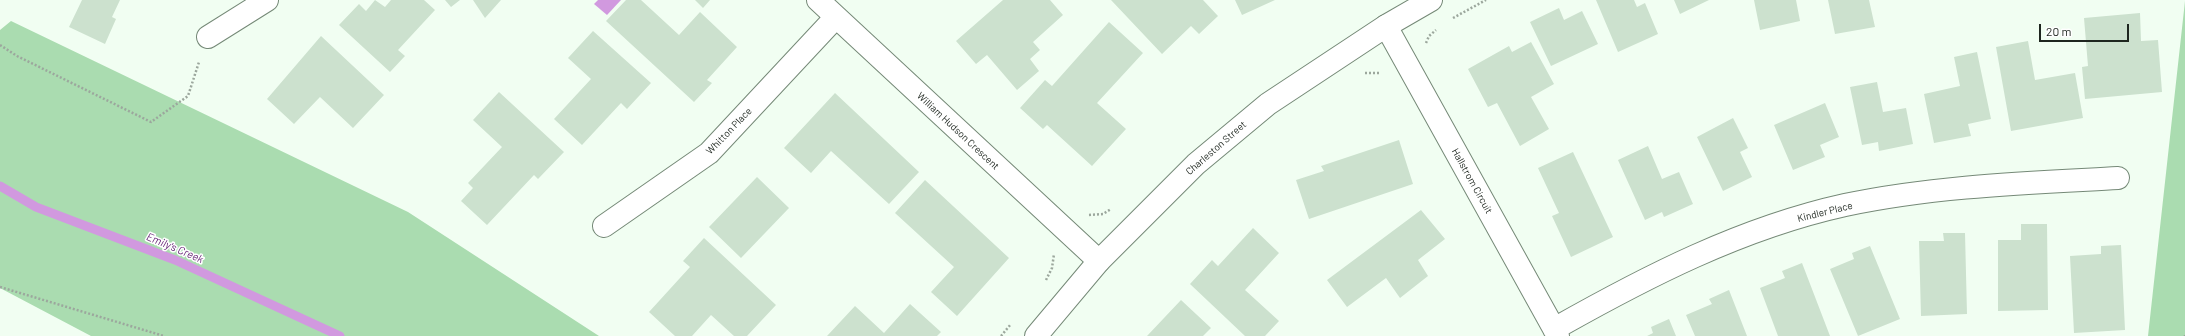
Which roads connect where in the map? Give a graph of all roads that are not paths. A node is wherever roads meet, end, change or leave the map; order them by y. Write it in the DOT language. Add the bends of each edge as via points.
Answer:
graph roads {
  1 [pos="267,0"];
  2 [pos="818,0"];
  3 [pos="1431,0"];
  4 [pos="836,17"];
  5 [pos="1386,26"];
  6 [pos="208,37"];
  7 [pos="2118,178"];
  8 [pos="604,226"];
  9 [pos="1099,261"];
  10 [pos="1556,332"];
  11 [pos="1036,336"];
  1 -- 6 [label="street"];
  2 -- 4 [label="street, William Hudson Crescent"];
  3 -- 5 [label="street, Charleston Street"];
  4 -- 8 [label="street, Whitton Place" via="709,153"];
  4 -- 9 [label="street, William Hudson Crescent"];
  5 -- 9 [label="street, Charleston Street" via="1262,109 1196,164"];
  5 -- 10 [label="street, Hallstrom Circuit"];
  7 -- 10 [label="street, Kindler Place" via="1943,189 1845,205 1797,218 1706,250 1622,291"];
  9 -- 11 [label="street, Charleston Street"];
}
